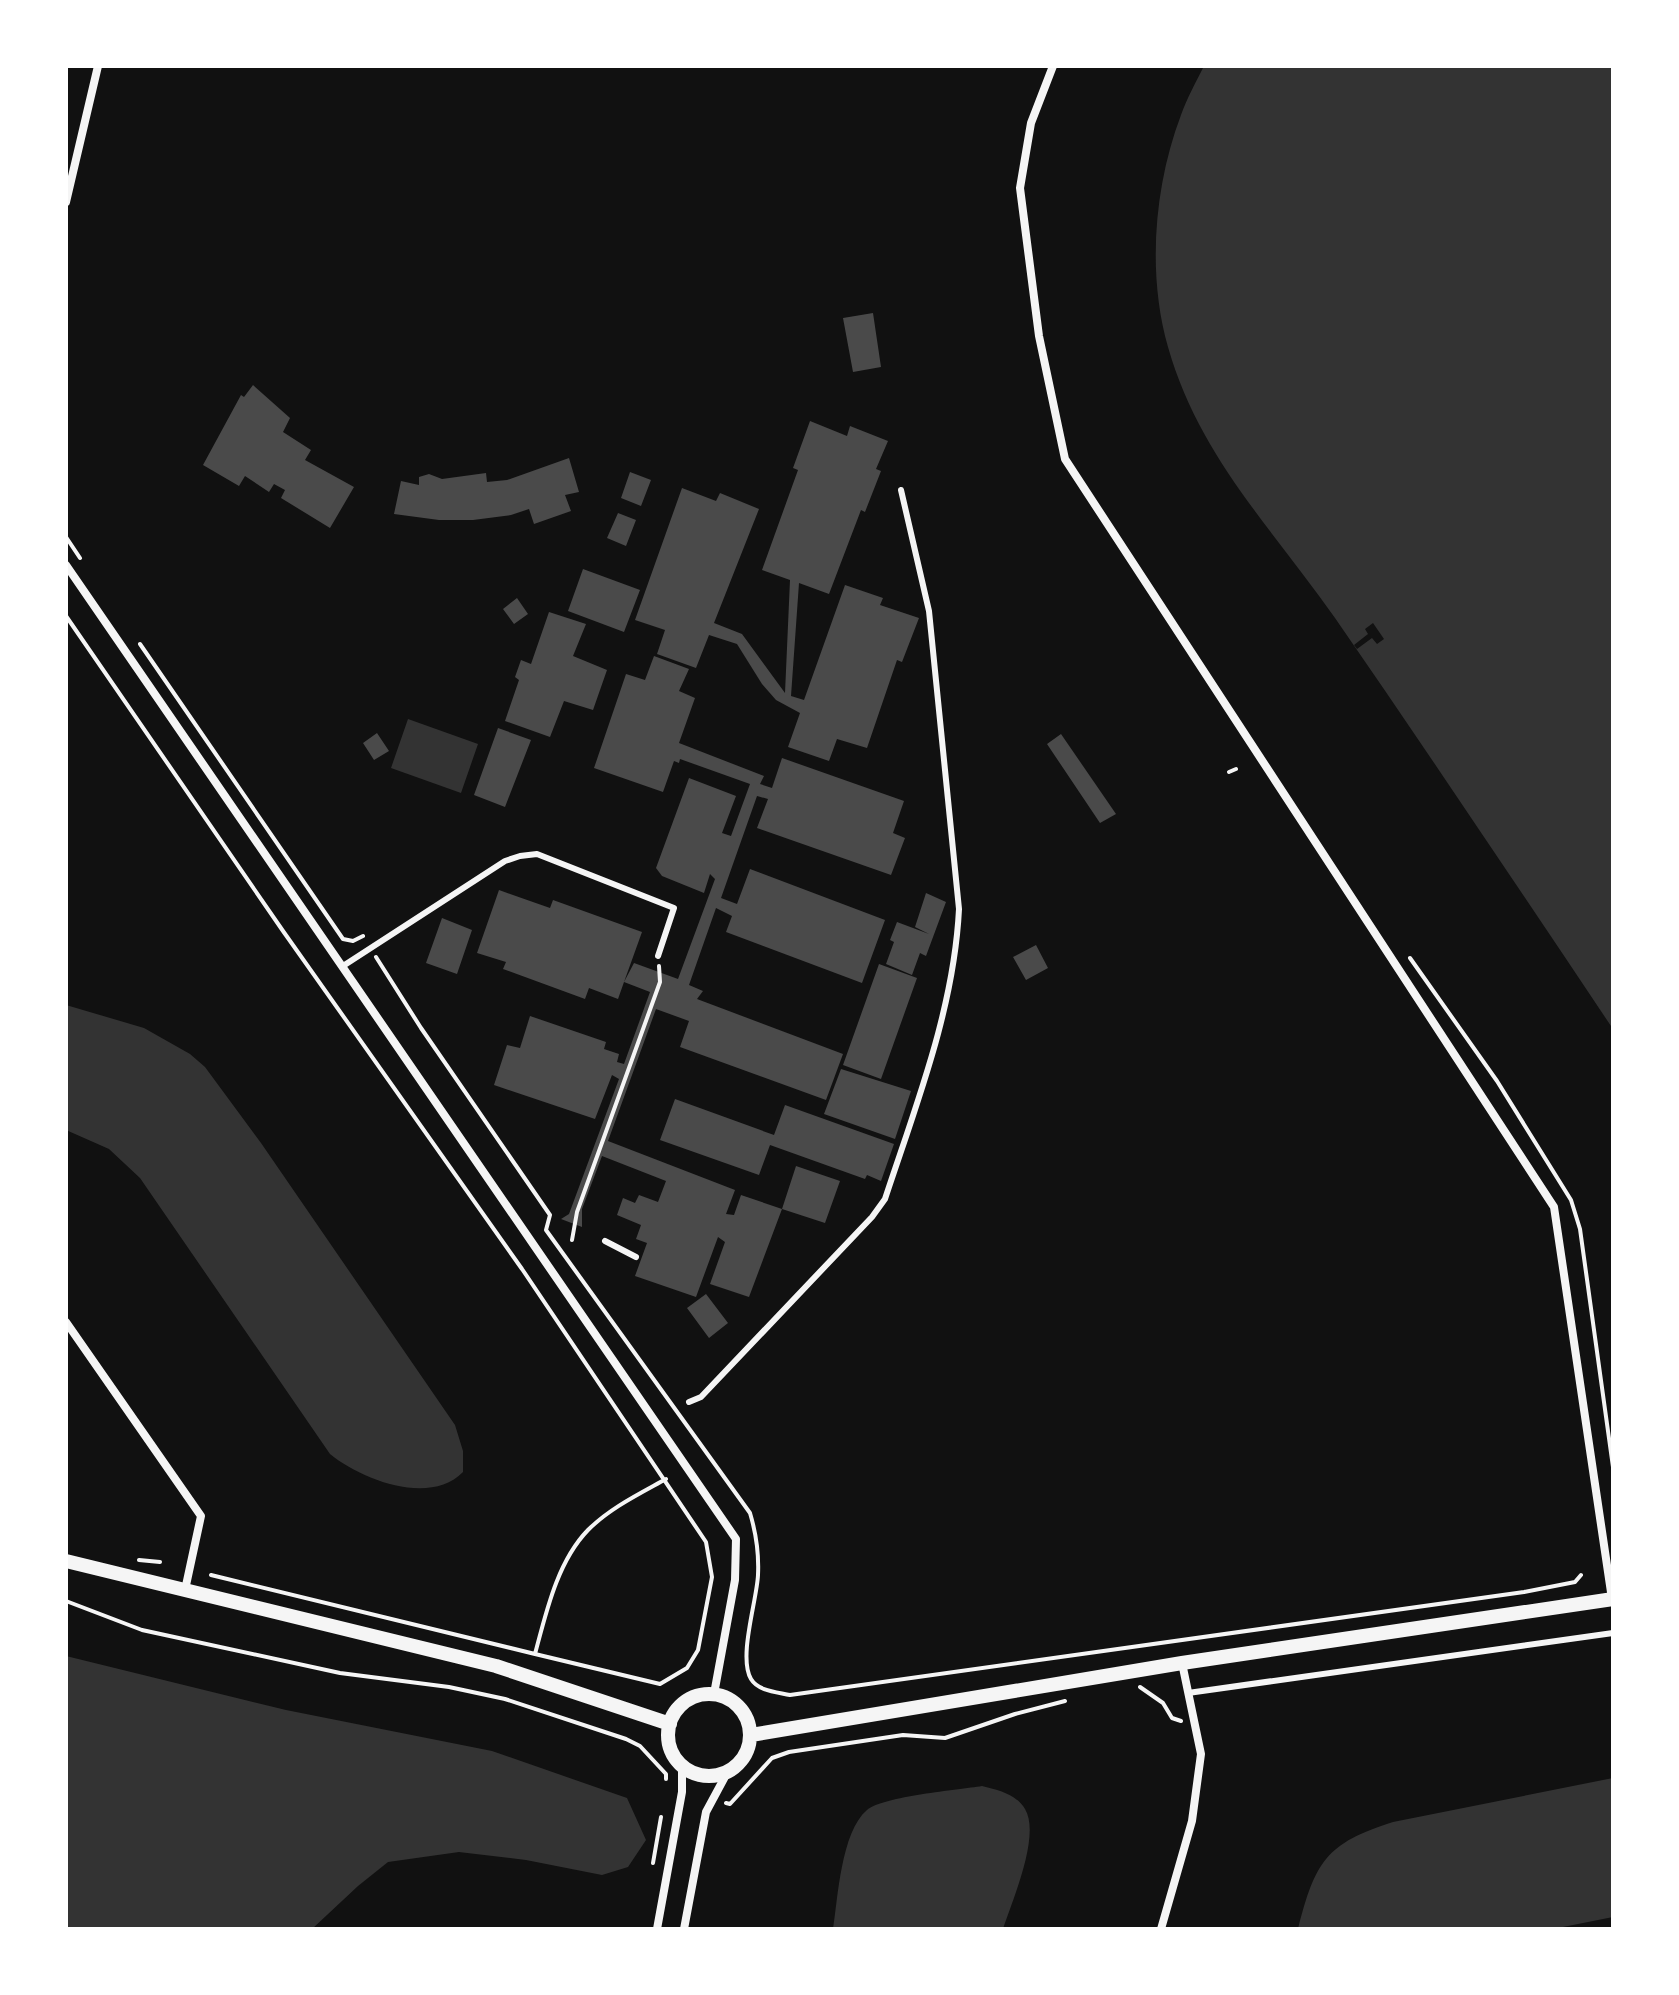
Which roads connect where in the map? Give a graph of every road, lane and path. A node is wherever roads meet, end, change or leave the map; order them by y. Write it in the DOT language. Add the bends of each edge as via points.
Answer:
graph roads {
  1 [pos="98,66"];
  2 [pos="1053,66"];
  3 [pos="66,202"];
  4 [pos="901,490"];
  5 [pos="66,537"];
  6 [pos="84,563"];
  7 [pos="66,565"];
  8 [pos="66,616"];
  9 [pos="137,640"];
  10 [pos="1236,769"];
  11 [pos="1229,772"];
  12 [pos="370,948"];
  13 [pos="658,956"];
  14 [pos="343,966"];
  15 [pos="572,1240"];
  16 [pos="605,1241"];
  17 [pos="636,1257"];
  18 [pos="66,1322"];
  19 [pos="689,1402"];
  20 [pos="666,1479"];
  21 [pos="137,1559"];
  22 [pos="66,1561"];
  23 [pos="160,1562"];
  24 [pos="211,1575"];
  25 [pos="1581,1575"];
  26 [pos="185,1590"];
  27 [pos="1612,1599"];
  28 [pos="66,1601"];
  29 [pos="1613,1633"];
  30 [pos="535,1654"];
  31 [pos="1182,1663"];
  32 [pos="1125,1688"];
  33 [pos="1188,1693"];
  34 [pos="714,1694"];
  35 [pos="1076,1697"];
  36 [pos="670,1724"];
  37 [pos="1195,1724"];
  38 [pos="751,1735"];
  39 [pos="682,1767"];
  40 [pos="727,1773"];
  41 [pos="667,1789"];
  42 [pos="720,1802"];
  43 [pos="657,1929"];
  44 [pos="684,1929"];
  45 [pos="1161,1929"];
  1 -- 3 [label="street"];
  2 -- 27 [label="street" via="1031,123 1020,188 1039,336 1065,459 1554,1207"];
  4 -- 19 [label="lane" via="929,611 959,909 943,1009 885,1199 701,1397"];
  5 -- 6 [label="path"];
  7 -- 14 [label="street"];
  8 -- 20 [label="path"];
  9 -- 12 [label="path" via="343,939 363,936"];
  10 -- 11 [label="path"];
  12 -- 13 [label="lane" via="505,861 537,854 674,908"];
  12 -- 14 [label="lane"];
  12 -- 25 [label="path" via="550,1215 546,1230 750,1513 758,1574 746,1660 751,1679 761,1688 790,1695 962,1672 1524,1592 1575,1582"];
  13 -- 15 [label="path" via="660,982 577,1212"];
  14 -- 34 [label="street" via="736,1539 735,1580"];
  16 -- 17 [label="lane"];
  18 -- 26 [label="street" via="201,1516"];
  20 -- 30 [label="path" via="622,1503 587,1531 564,1566"];
  20 -- 30 [label="path" via="706,1542 712,1577 698,1650 687,1668 660,1684"];
  21 -- 23 [label="path"];
  22 -- 26 [label="street"];
  24 -- 30 [label="path"];
  26 -- 36 [label="street" via="496,1666"];
  27 -- 31 [label="street"];
  28 -- 41 [label="path" via="142,1630 340,1673 505,1699 640,1746 666,1774"];
  29 -- 33 [label="lane"];
  31 -- 33 [label="street"];
  31 -- 38 [label="street"];
  32 -- 37 [label="path" via="1141,1687 1163,1703 1172,1718"];
  33 -- 37 [label="street"];
  34 -- 36 [label="street" via="686,1700"];
  34 -- 38 [label="street" via="740,1707"];
  35 -- 42 [label="path" via="945,1738 903,1735 789,1752 772,1758 730,1804"];
  36 -- 39 [label="street" via="672,1754"];
  37 -- 45 [label="street" via="1201,1754 1192,1821"];
  38 -- 40 [label="street" via="740,1763"];
  39 -- 40 [label="street" via="696,1774"];
  39 -- 43 [label="street"];
  40 -- 44 [label="street" via="706,1812"];
}
